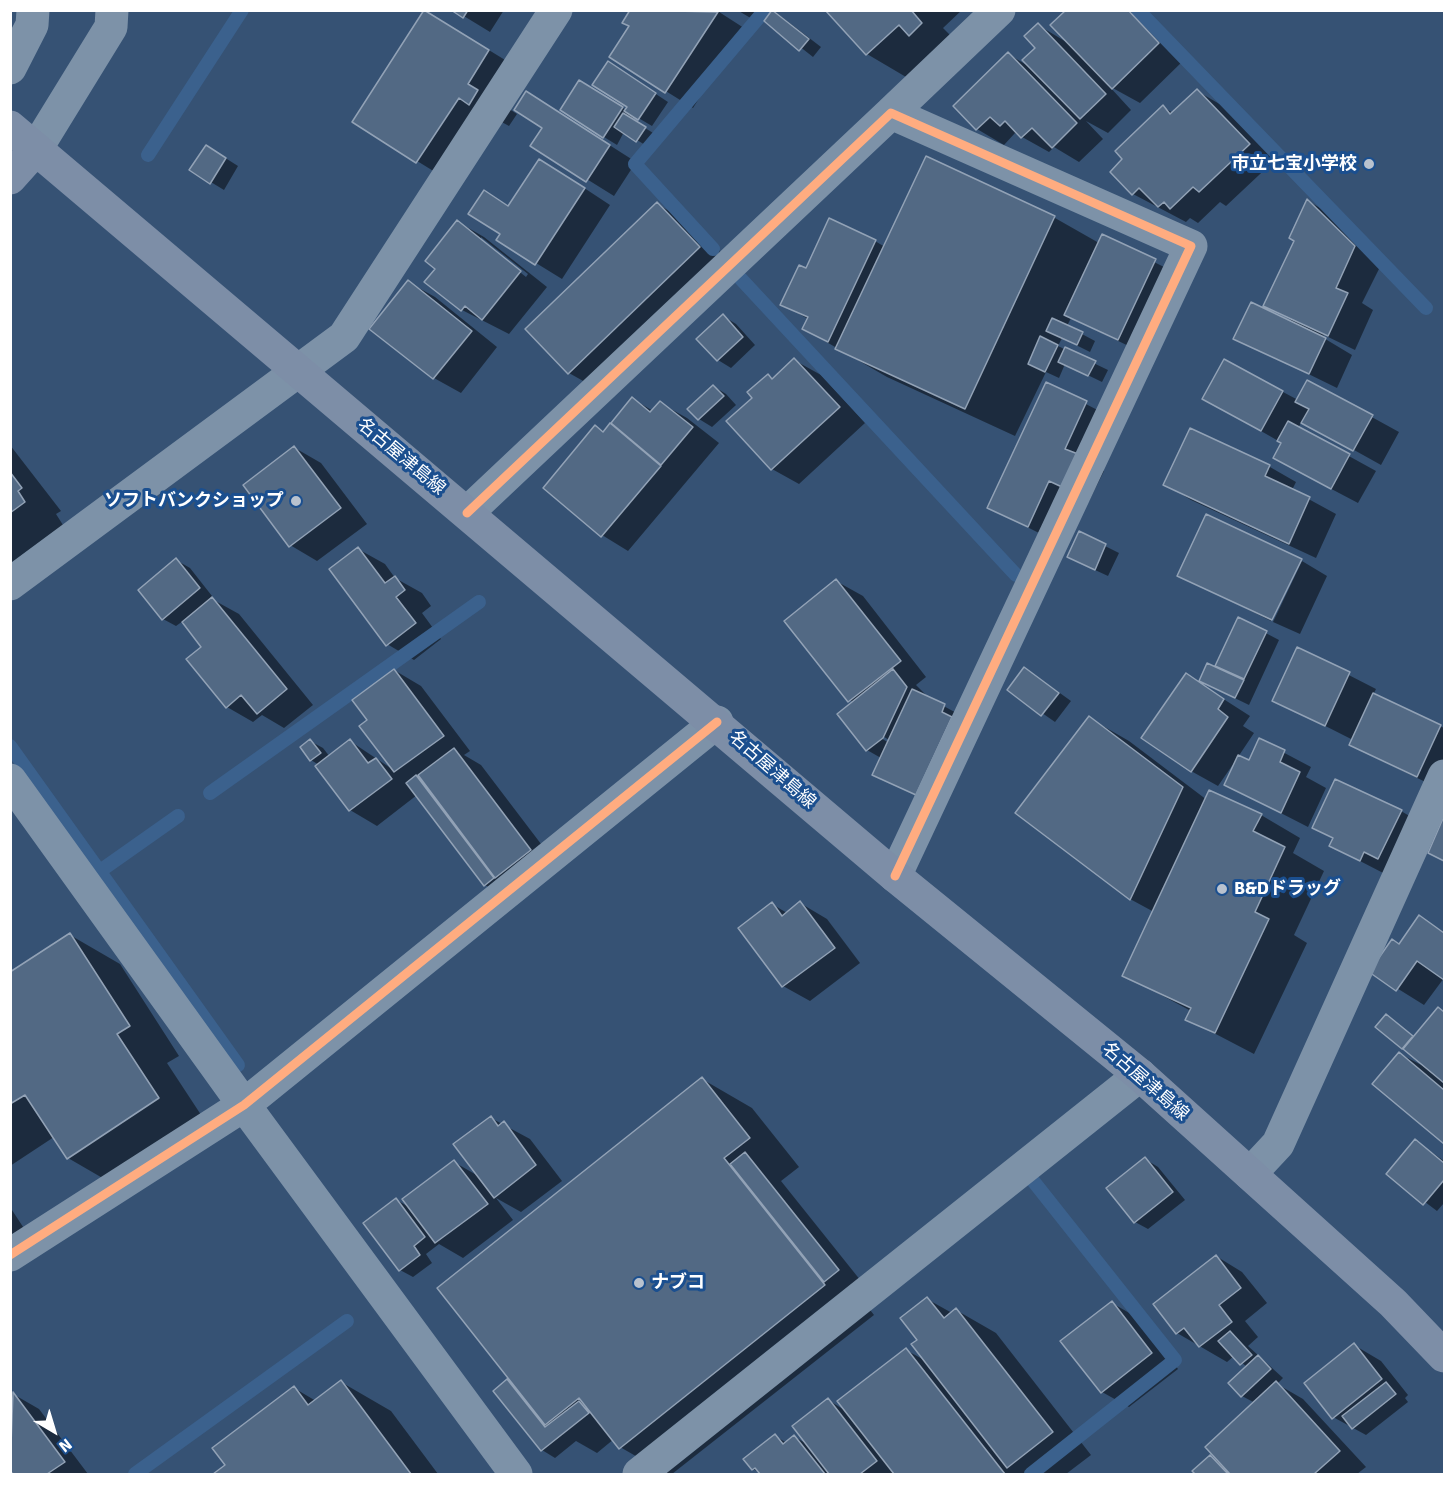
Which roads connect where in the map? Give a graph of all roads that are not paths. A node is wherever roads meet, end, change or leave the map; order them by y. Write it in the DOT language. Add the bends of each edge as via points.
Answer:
graph roads {
  1 [pos="33,10"];
  2 [pos="112,10"];
  3 [pos="556,10"];
  4 [pos="999,10"];
  5 [pos="10,68"];
  6 [pos="891,113"];
  7 [pos="10,127"];
  8 [pos="36,149"];
  9 [pos="10,178"];
  10 [pos="300,371"];
  11 [pos="467,513"];
  12 [pos="10,584"];
  13 [pos="717,722"];
  14 [pos="1444,776"];
  15 [pos="10,780"];
  16 [pos="895,876"];
  17 [pos="1140,1075"];
  18 [pos="244,1105"];
  19 [pos="1250,1174"];
  20 [pos="10,1255"];
  21 [pos="1444,1356"];
  22 [pos="516,1474"];
  23 [pos="639,1474"];
  1 -- 5 [label="street" via="32,25"];
  2 -- 8 [label="street" via="111,27"];
  3 -- 10 [label="street" via="344,337"];
  4 -- 6 [label="street"];
  6 -- 11 [label="street"];
  6 -- 16 [label="street" via="1191,246"];
  7 -- 8 [label="main road, 名古屋津島線"];
  8 -- 9 [label="main road"];
  8 -- 10 [label="main road, 名古屋津島線"];
  10 -- 11 [label="main road, 名古屋津島線"];
  10 -- 12 [label="street"];
  11 -- 13 [label="main road, 名古屋津島線"];
  13 -- 16 [label="main road, 名古屋津島線"];
  13 -- 18 [label="street"];
  14 -- 19 [label="street" via="1278,1144"];
  15 -- 18 [label="street"];
  16 -- 17 [label="main road, 名古屋津島線"];
  17 -- 19 [label="main road, 名古屋津島線"];
  17 -- 23 [label="street"];
  18 -- 20 [label="street"];
  18 -- 22 [label="street"];
  19 -- 21 [label="main road, 名古屋津島線" via="1393,1303"];
}
